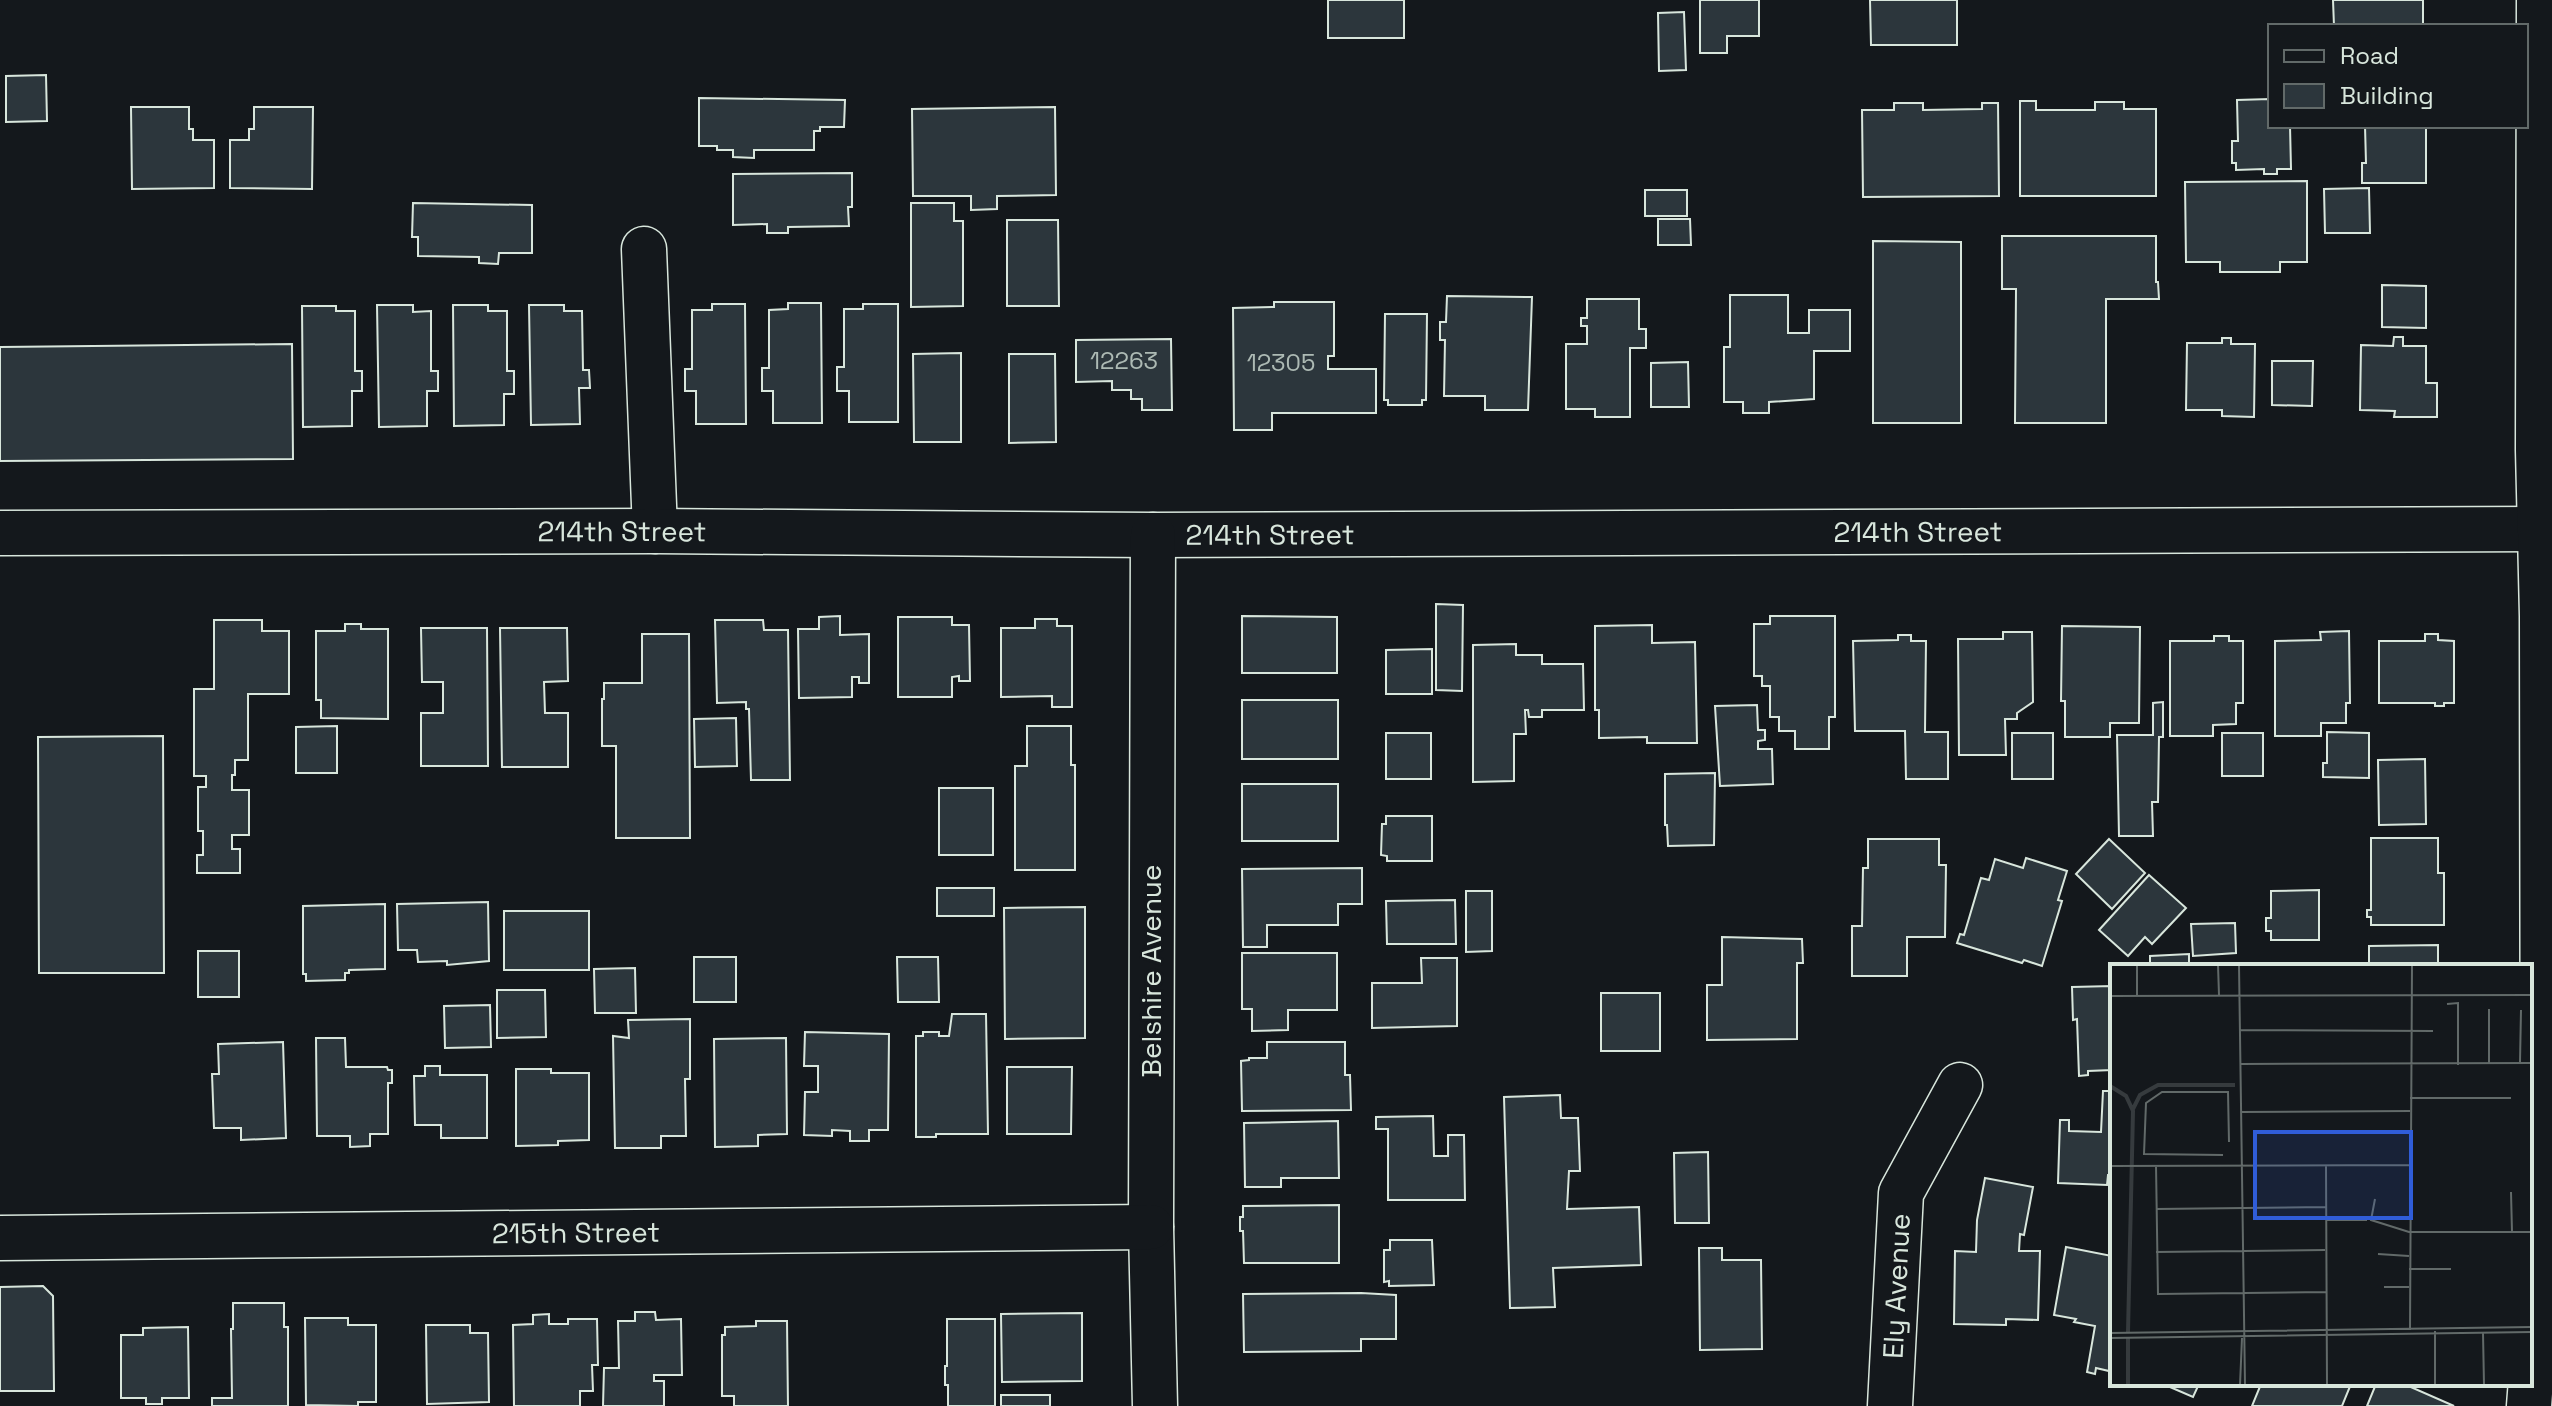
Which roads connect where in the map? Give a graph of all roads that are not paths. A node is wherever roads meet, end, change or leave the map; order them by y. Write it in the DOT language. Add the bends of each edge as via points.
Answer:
graph roads {
  1 [pos="2539,0"];
  2 [pos="644,249"];
  3 [pos="2540,529"];
  4 [pos="655,531"];
  5 [pos="0,533"];
  6 [pos="1153,535"];
  7 [pos="1960,1085"];
  8 [pos="1151,1227"];
  9 [pos="0,1238"];
  10 [pos="2532,1367"];
  11 [pos="2531,1386"];
  12 [pos="1155,1406"];
  13 [pos="1890,1406"];
  14 [pos="2529,1406"];
  1 -- 3 [label="street"];
  2 -- 4 [label="street"];
  3 -- 6 [label="street, 214th Street"];
  3 -- 10 [label="street" via="2543,1226"];
  4 -- 5 [label="street, 214th Street"];
  4 -- 6 [label="street, 214th Street"];
  6 -- 8 [label="street, Belshire Avenue"];
  7 -- 13 [label="street, Ely Avenue" via="1901,1193"];
  8 -- 9 [label="street, 215th Street"];
  8 -- 12 [label="street, Belshire Avenue"];
  11 -- 14 [label="street"];
}
